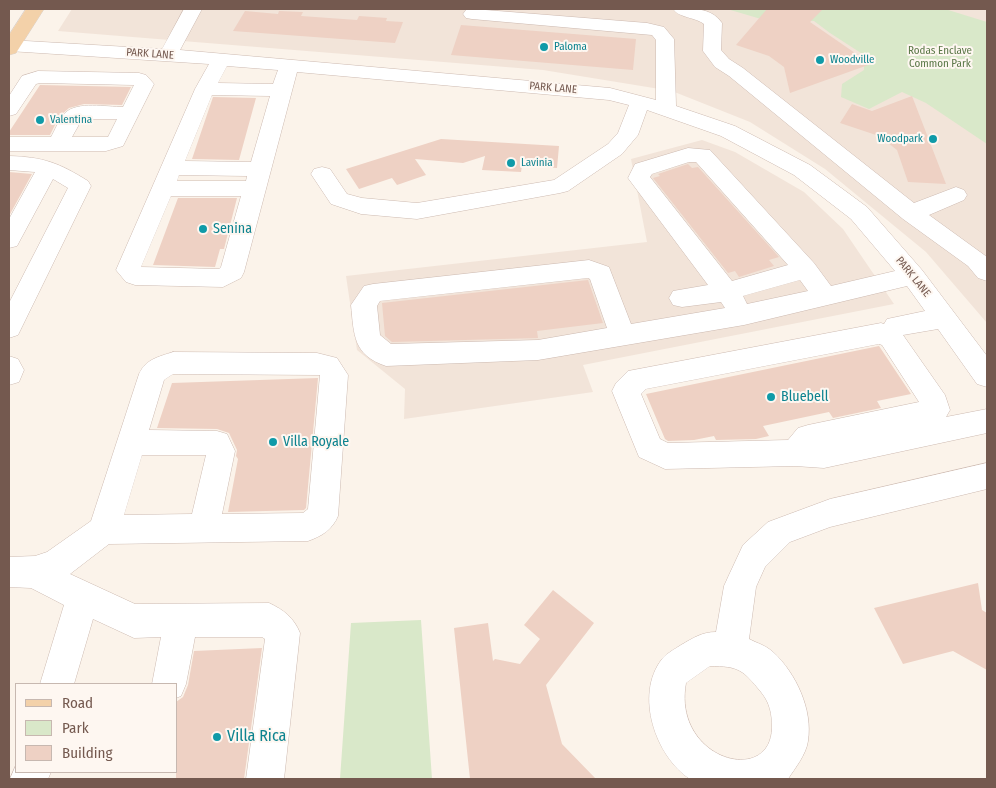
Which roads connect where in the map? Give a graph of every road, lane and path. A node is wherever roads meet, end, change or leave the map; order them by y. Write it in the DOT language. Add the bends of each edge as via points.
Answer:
graph roads {
  1 [pos="35,9"];
  2 [pos="193,9"];
  3 [pos="682,9"];
  4 [pos="472,14"];
  5 [pos="10,47"];
  6 [pos="168,55"];
  7 [pos="220,60"];
  8 [pos="290,66"];
  9 [pos="205,90"];
  10 [pos="281,90"];
  11 [pos="640,102"];
  12 [pos="666,109"];
  13 [pos="9,110"];
  14 [pos="130,113"];
  15 [pos="9,144"];
  16 [pos="58,144"];
  17 [pos="9,164"];
  18 [pos="48,167"];
  19 [pos="171,168"];
  20 [pos="322,174"];
  21 [pos="257,179"];
  22 [pos="162,189"];
  23 [pos="956,195"];
  24 [pos="911,213"];
  25 [pos="9,240"];
  26 [pos="805,269"];
  27 [pos="987,272"];
  28 [pos="913,276"];
  29 [pos="726,292"];
  30 [pos="826,297"];
  31 [pos="682,298"];
  32 [pos="744,315"];
  33 [pos="945,318"];
  34 [pos="896,326"];
  35 [pos="9,328"];
  36 [pos="623,337"];
  37 [pos="9,367"];
  38 [pos="9,374"];
  39 [pos="987,376"];
  40 [pos="987,421"];
  41 [pos="131,442"];
  42 [pos="796,453"];
  43 [pos="987,476"];
  44 [pos="204,528"];
  45 [pos="104,530"];
  46 [pos="22,572"];
  47 [pos="83,597"];
  48 [pos="181,621"];
  49 [pos="731,648"];
  50 [pos="57,683"];
  51 [pos="168,683"];
  52 [pos="746,777"];
  53 [pos="265,779"];
  1 -- 5 [label="main road"];
  2 -- 6 [label="street"];
  3 -- 24 [label="street" via="705,16 713,23 712,51 722,63"];
  4 -- 12 [label="street" via="658,31 664,39"];
  5 -- 6 [label="street, PARK LANE"];
  6 -- 7 [label="street, PARK LANE"];
  7 -- 8 [label="street, PARK LANE"];
  7 -- 9 [label="street"];
  8 -- 10 [label="street"];
  8 -- 11 [label="street, PARK LANE" via="610,94"];
  9 -- 10 [label="street"];
  9 -- 19 [label="street"];
  10 -- 21 [label="street"];
  11 -- 12 [label="street, PARK LANE"];
  11 -- 20 [label="street" via="628,135 615,150 560,186 417,211 361,206 338,199"];
  12 -- 28 [label="street, PARK LANE" via="728,131 802,170 859,213"];
  13 -- 14 [label="street" via="30,80 38,77 139,79 144,84"];
  14 -- 16 [label="street" via="81,113 73,117"];
  14 -- 16 [label="street" via="116,141"];
  15 -- 16 [label="street"];
  17 -- 18 [label="street" via="36,163"];
  18 -- 25 [label="street"];
  18 -- 35 [label="street" via="80,186"];
  19 -- 21 [label="street"];
  19 -- 22 [label="street"];
  21 -- 22 [label="street"];
  21 -- 22 [label="street" via="232,272 223,278 135,276 128,270"];
  23 -- 24 [label="street"];
  24 -- 27 [label="street" via="976,260"];
  26 -- 29 [label="street"];
  26 -- 29 [label="street" via="702,155 688,155 643,169 639,178"];
  26 -- 30 [label="street"];
  28 -- 30 [label="street"];
  28 -- 33 [label="street, PARK LANE"];
  29 -- 31 [label="street"];
  29 -- 32 [label="street"];
  30 -- 32 [label="street"];
  32 -- 36 [label="street"];
  33 -- 34 [label="street"];
  33 -- 39 [label="street, PARK LANE"];
  36 -- 36 [label="street" via="538,350 386,355 368,340 364,305 373,293 589,269 600,272"];
  37 -- 38 [label="street"];
  40 -- 42 [label="street" via="824,455"];
  41 -- 44 [label="street" via="217,443 221,451"];
  41 -- 44 [label="street" via="152,374 160,367 173,363 328,366 334,375 323,516 308,527"];
  41 -- 45 [label="street"];
  42 -- 42 [label="street" via="665,456 649,448 626,391 638,379 881,333 891,338 936,402 936,410 808,437"];
  43 -- 49 [label="street" via="830,513 778,532 754,556 740,586"];
  44 -- 45 [label="street"];
  45 -- 46 [label="street" via="57,564"];
  46 -- 47 [label="street"];
  47 -- 48 [label="street" via="134,621"];
  47 -- 50 [label="street"];
  48 -- 51 [label="street"];
  48 -- 53 [label="street" via="269,620 284,633"];
  49 -- 52 [label="street" via="754,658 773,675 786,697 792,722 788,747"];
  49 -- 52 [label="street" via="709,647 689,656 674,671 667,692 668,718 678,742 696,763"];
}
